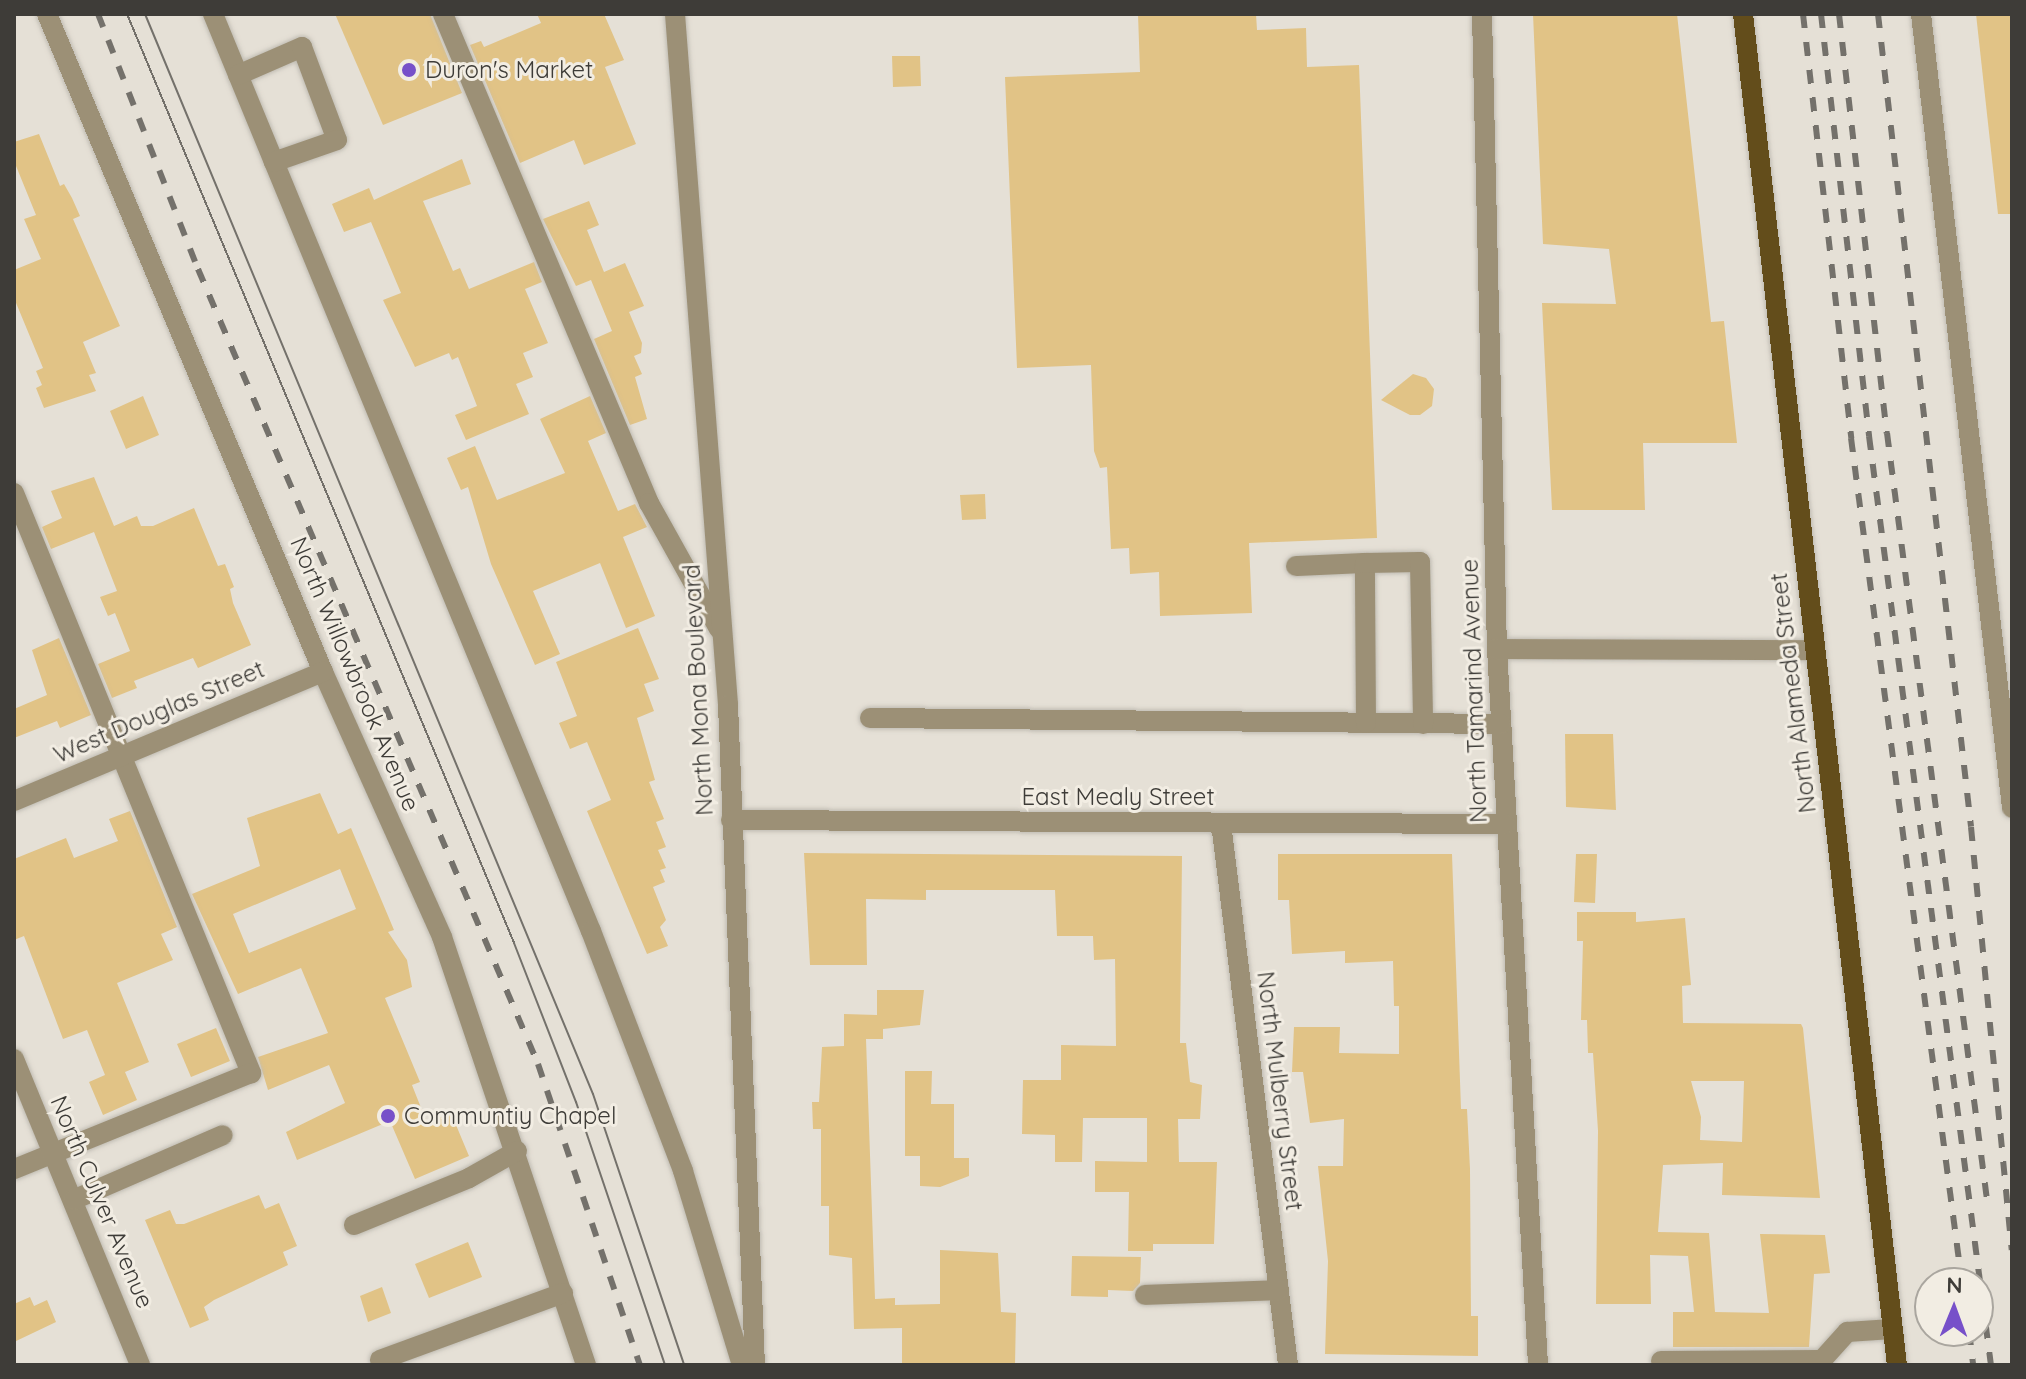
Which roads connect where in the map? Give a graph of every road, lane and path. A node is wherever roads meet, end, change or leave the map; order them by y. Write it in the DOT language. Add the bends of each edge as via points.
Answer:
graph roads {
  1 [pos="47,14"];
  2 [pos="213,14"];
  3 [pos="443,14"];
  4 [pos="675,14"];
  5 [pos="1482,14"];
  6 [pos="1743,14"];
  7 [pos="1921,14"];
  8 [pos="238,75"];
  9 [pos="274,162"];
  10 [pos="14,493"];
  11 [pos="1365,563"];
  12 [pos="1296,566"];
  13 [pos="723,636"];
  14 [pos="1497,649"];
  15 [pos="1814,650"];
  16 [pos="323,672"];
  17 [pos="870,718"];
  18 [pos="1366,723"];
  19 [pos="1423,724"];
  20 [pos="1501,724"];
  21 [pos="122,756"];
  22 [pos="14,801"];
  23 [pos="2012,808"];
  24 [pos="731,820"];
  25 [pos="1221,823"];
  26 [pos="1505,824"];
  27 [pos="14,1059"];
  28 [pos="223,1135"];
  29 [pos="517,1151"];
  30 [pos="54,1153"];
  31 [pos="14,1169"];
  32 [pos="73,1200"];
  33 [pos="354,1225"];
  34 [pos="1279,1290"];
  35 [pos="563,1293"];
  36 [pos="1145,1295"];
  37 [pos="1892,1329"];
  38 [pos="380,1360"];
  39 [pos="1661,1361"];
  40 [pos="140,1365"];
  41 [pos="586,1365"];
  42 [pos="742,1365"];
  43 [pos="755,1365"];
  44 [pos="1288,1365"];
  45 [pos="1538,1365"];
  46 [pos="1897,1365"];
  1 -- 16 [label="street, North Willowbrook Avenue"];
  2 -- 8 [label="street"];
  3 -- 13 [label="street" via="649,503"];
  4 -- 13 [label="street, North Mona Boulevard"];
  5 -- 14 [label="street, North Tamarind Avenue"];
  6 -- 15 [label="main road, North Alameda Street"];
  7 -- 23 [label="street"];
  8 -- 9 [label="street"];
  8 -- 9 [label="street" via="302,47 337,140"];
  9 -- 42 [label="street" via="591,931 683,1171"];
  10 -- 21 [label="street"];
  11 -- 12 [label="street"];
  11 -- 18 [label="street"];
  11 -- 19 [label="street" via="1420,562"];
  13 -- 24 [label="street, North Mona Boulevard"];
  14 -- 15 [label="street"];
  14 -- 20 [label="street, North Tamarind Avenue"];
  15 -- 37 [label="main road, North Alameda Street"];
  16 -- 21 [label="street, West Douglas Street"];
  16 -- 29 [label="street, North Willowbrook Avenue" via="442,937"];
  17 -- 18 [label="street"];
  18 -- 19 [label="street"];
  19 -- 20 [label="street"];
  20 -- 26 [label="street, North Tamarind Avenue"];
  21 -- 22 [label="street, West Douglas Street"];
  21 -- 30 [label="street" via="251,1073"];
  24 -- 25 [label="street, East Mealy Street"];
  24 -- 43 [label="street, North Mona Boulevard"];
  25 -- 26 [label="street, East Mealy Street"];
  25 -- 34 [label="street, North Mulberry Street"];
  26 -- 45 [label="street, North Tamarind Avenue"];
  27 -- 30 [label="street, North Culver Avenue"];
  28 -- 32 [label="street"];
  29 -- 33 [label="street" via="469,1178"];
  29 -- 35 [label="street, North Willowbrook Avenue"];
  30 -- 31 [label="street"];
  30 -- 32 [label="street, North Culver Avenue"];
  32 -- 40 [label="street, North Culver Avenue"];
  34 -- 36 [label="street"];
  34 -- 44 [label="street, North Mulberry Street"];
  35 -- 38 [label="street"];
  35 -- 41 [label="street, North Willowbrook Avenue"];
  37 -- 39 [label="street" via="1847,1332 1822,1360"];
  37 -- 46 [label="main road, North Alameda Street"];
}
